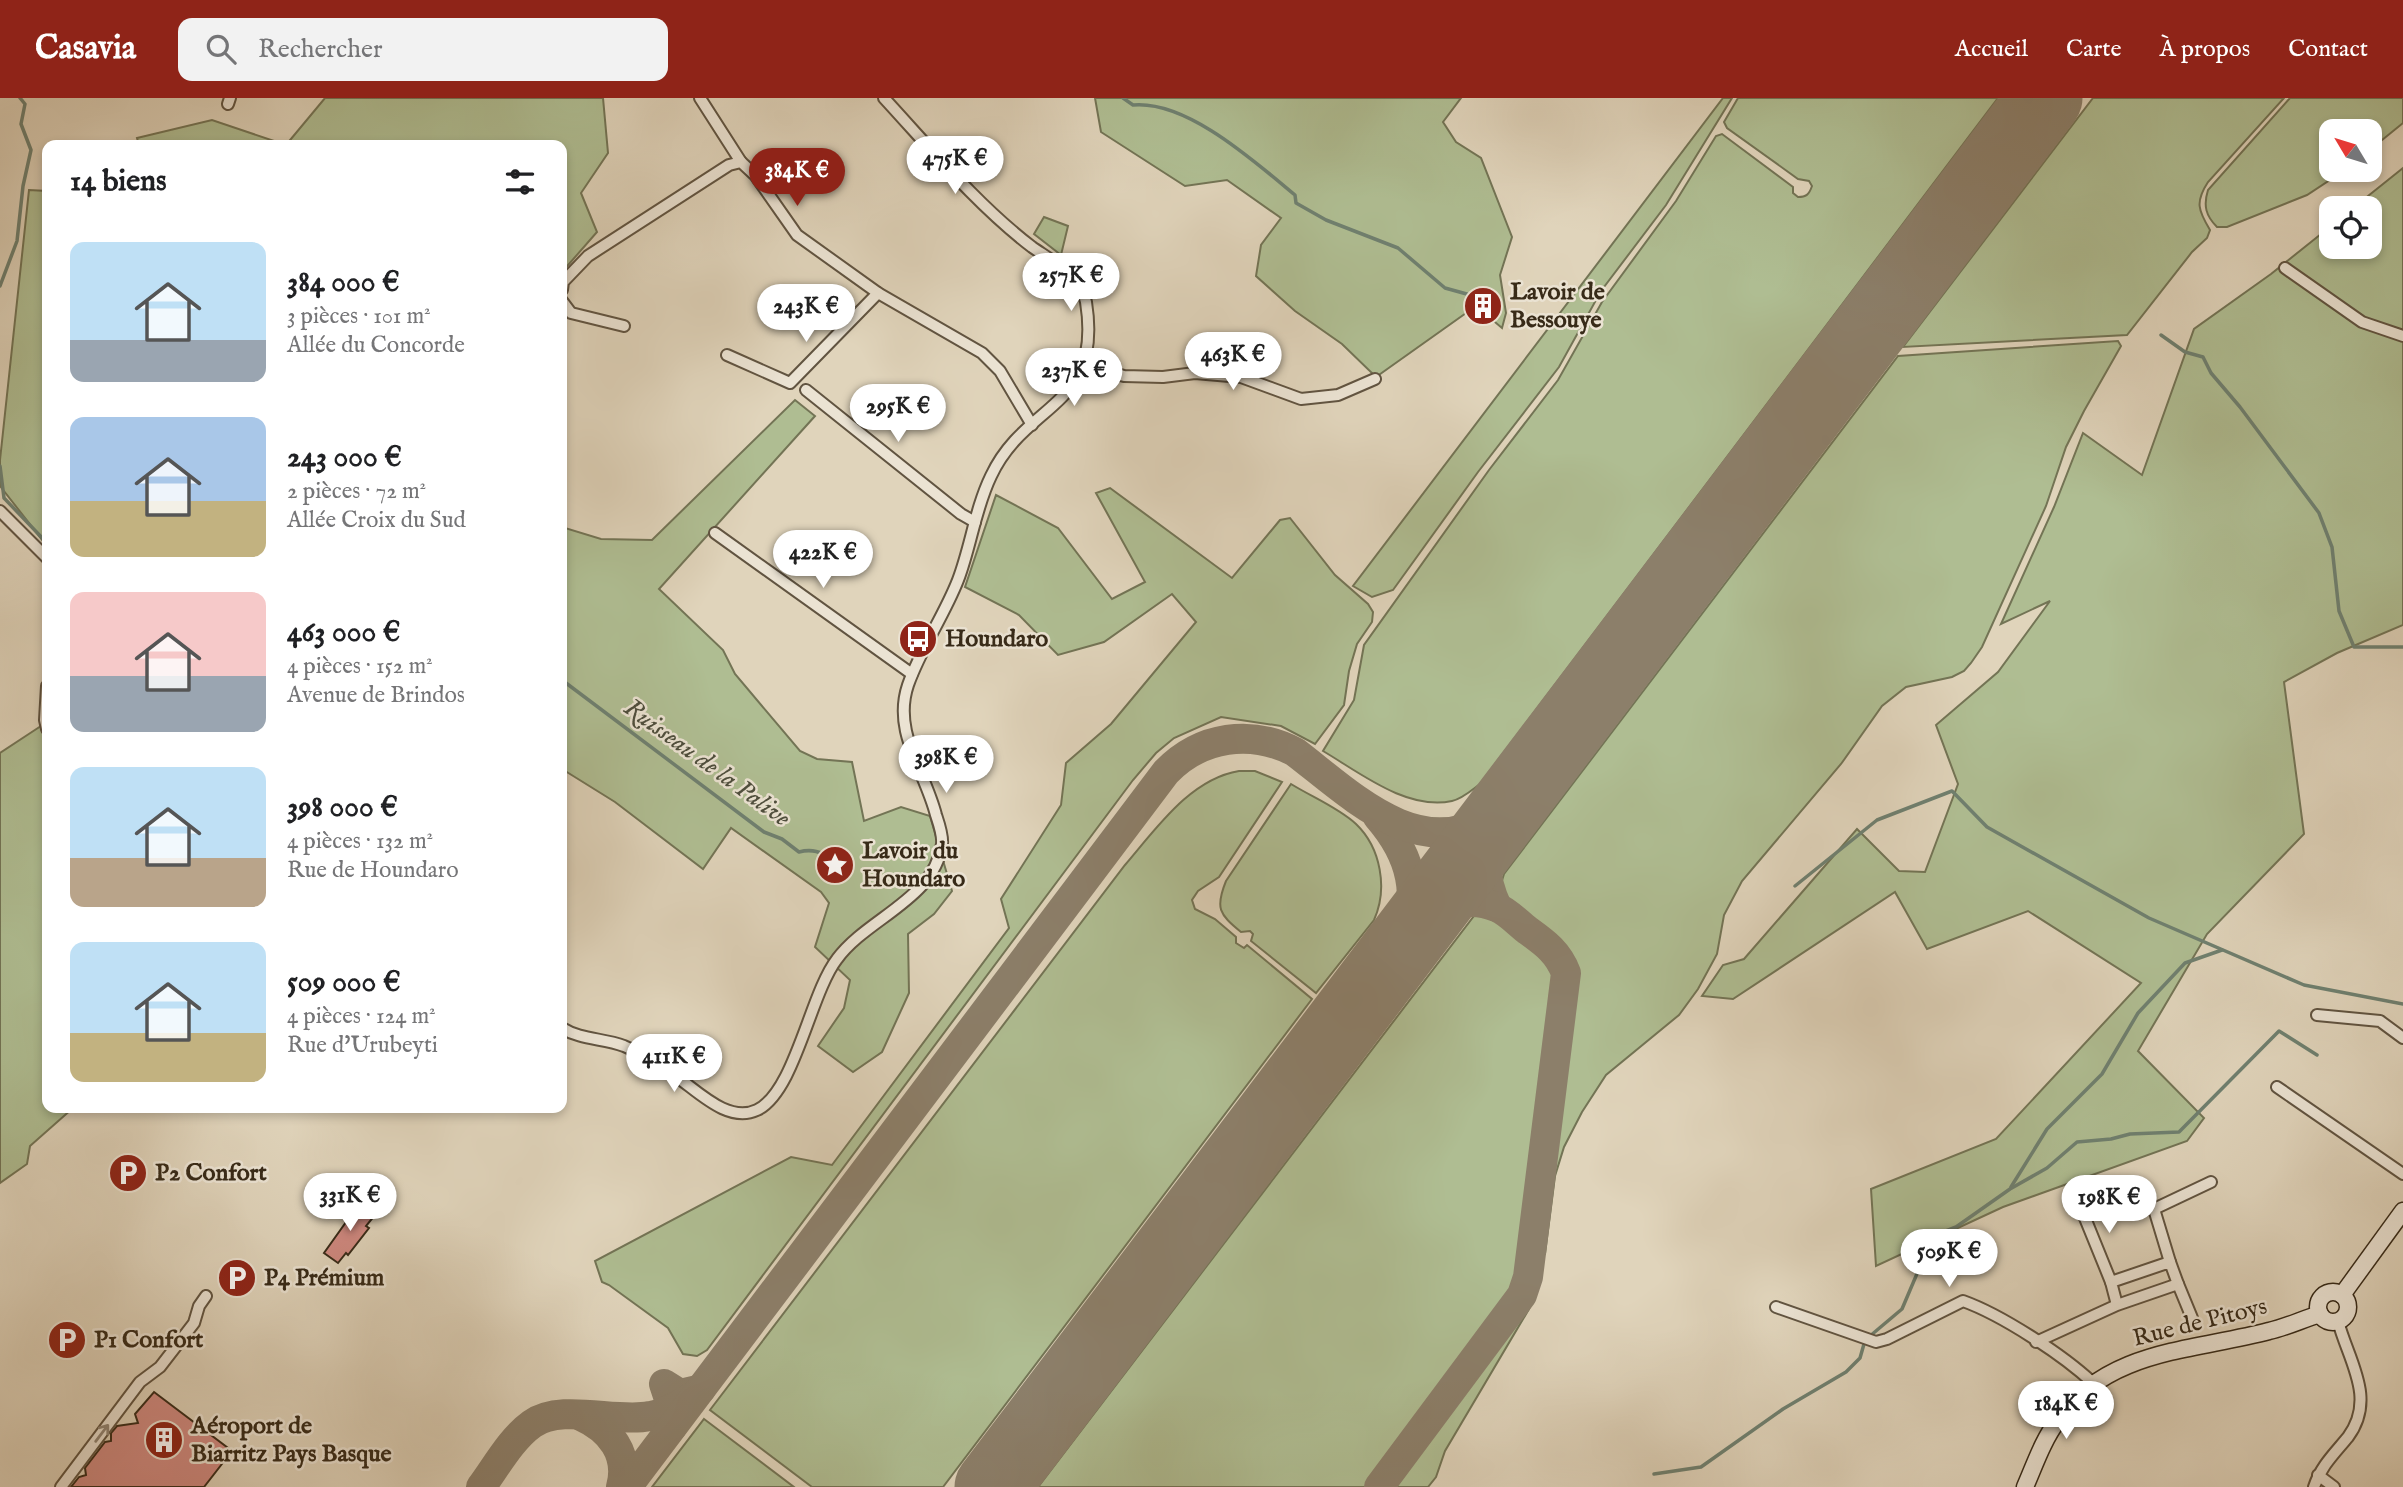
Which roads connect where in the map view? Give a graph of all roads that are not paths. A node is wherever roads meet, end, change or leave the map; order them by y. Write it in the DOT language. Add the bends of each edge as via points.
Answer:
graph roads {
  1 [pos="700,98"];
  2 [pos="884,98"];
  3 [pos="741,162"];
  4 [pos="2285,268"];
  5 [pos="567,278"];
  6 [pos="878,293"];
  7 [pos="567,308"];
  8 [pos="624,327"];
  9 [pos="2403,336"];
  10 [pos="727,355"];
  11 [pos="1084,365"];
  12 [pos="1375,379"];
  13 [pos="806,390"];
  14 [pos="1032,425"];
  15 [pos="0,510"];
  16 [pos="975,522"];
  17 [pos="715,533"];
  18 [pos="42,553"];
  19 [pos="912,674"];
  20 [pos="2317,1015"];
  21 [pos="567,1031"];
  22 [pos="2403,1038"];
  23 [pos="2277,1087"];
  24 [pos="2403,1174"];
  25 [pos="2211,1182"];
  26 [pos="2098,1189"];
  27 [pos="2403,1211"];
  28 [pos="2170,1262"];
  29 [pos="2110,1282"];
  30 [pos="2178,1284"];
  31 [pos="206,1296"];
  32 [pos="2342,1296"];
  33 [pos="2117,1305"];
  34 [pos="1776,1307"];
  35 [pos="2320,1314"];
  36 [pos="2192,1318"];
  37 [pos="2338,1321"];
  38 [pos="2036,1342"];
  39 [pos="2093,1383"];
  40 [pos="2318,1475"];
  41 [pos="61,1487"];
  42 [pos="2025,1487"];
  43 [pos="2314,1487"];
  44 [pos="2334,1487"];
  1 -- 3 [label="street"];
  2 -- 11 [label="street" via="993,213 1082,288 1088,344"];
  3 -- 5 [label="street" via="729,165 587,256"];
  3 -- 6 [label="street" via="797,235"];
  4 -- 9 [label="street" via="2362,322"];
  6 -- 10 [label="street" via="790,383"];
  6 -- 14 [label="street" via="982,352 1000,371"];
  7 -- 8 [label="street" via="571,313"];
  11 -- 12 [label="street" via="1124,376 1195,373 1241,377 1301,399 1338,395"];
  11 -- 14 [label="street" via="1061,400"];
  13 -- 16 [label="street"];
  14 -- 16 [label="street" via="1002,455"];
  15 -- 18 [label="street"];
  16 -- 19 [label="street" via="957,581"];
  17 -- 19 [label="street"];
  19 -- 21 [label="street" via="903,702 905,733 943,841 936,865 917,890 835,960 770,1102 750,1113 725,1110 642,1055"];
  20 -- 22 [label="street" via="2380,1021"];
  23 -- 24 [label="street"];
  25 -- 28 [label="street" via="2154,1209"];
  26 -- 29 [label="street" via="2085,1218"];
  27 -- 32 [label="street"];
  28 -- 29 [label="street"];
  28 -- 30 [label="street"];
  29 -- 33 [label="street"];
  30 -- 33 [label="street"];
  30 -- 36 [label="street"];
  41 -- 31 [label="street, one-way" via="141,1382 160,1367 194,1323"];
  32 -- 35 [label="street" via="2324,1296"];
  32 -- 37 [label="street" via="2347,1312"];
  33 -- 38 [label="street"];
  34 -- 38 [label="street" via="1875,1342 1963,1301"];
  35 -- 37 [label="street"];
  35 -- 39 [label="street, Rue de Pitoys" via="2270,1331 2149,1356"];
  37 -- 40 [label="street" via="2360,1381 2361,1400 2356,1422"];
  38 -- 39 [label="street"];
  39 -- 42 [label="street" via="2058,1419"];
  40 -- 43 [label="street"];
  40 -- 44 [label="street"];
}
